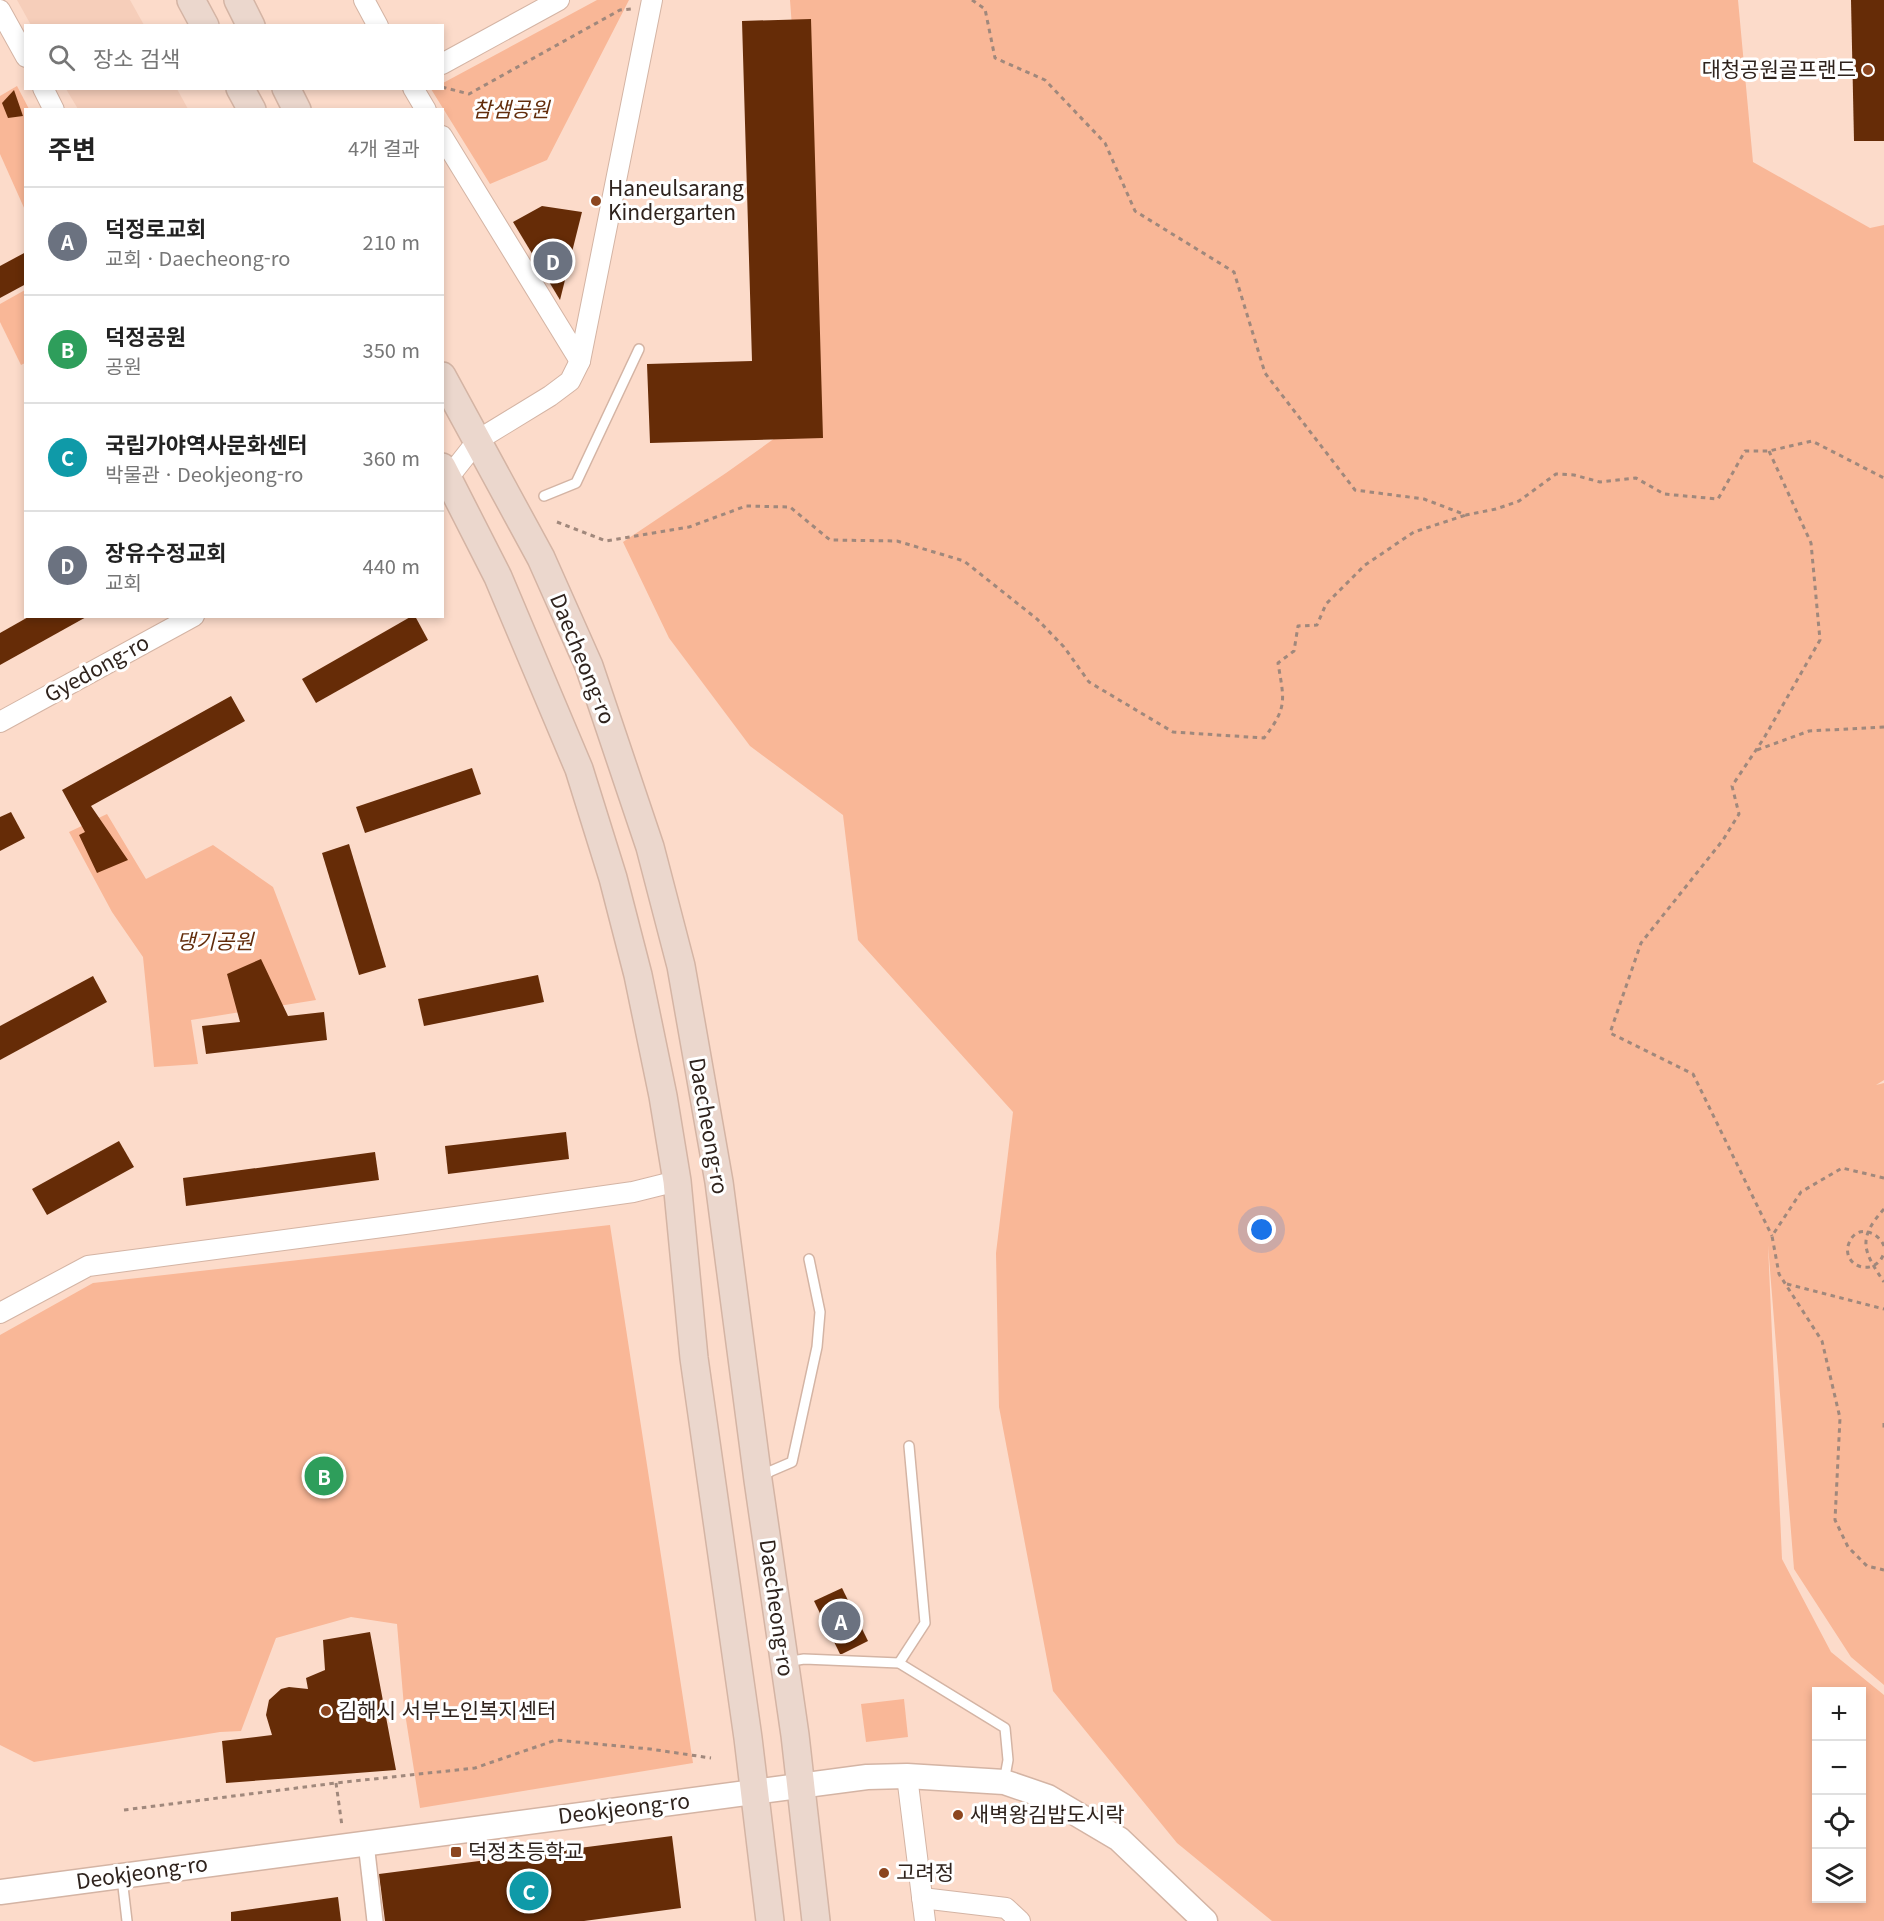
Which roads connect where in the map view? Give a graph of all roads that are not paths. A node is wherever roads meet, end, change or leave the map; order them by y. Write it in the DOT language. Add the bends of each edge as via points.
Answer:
graph roads {
  1 [pos="191,0"];
  2 [pos="238,0"];
  3 [pos="364,0"];
  4 [pos="559,0"];
  5 [pos="651,4"];
  6 [pos="0,10"];
  7 [pos="204,24"];
  8 [pos="250,24"];
  9 [pos="377,24"];
  10 [pos="24,53"];
  11 [pos="444,63"];
  12 [pos="44,90"];
  13 [pos="241,90"];
  14 [pos="287,90"];
  15 [pos="414,90"];
  16 [pos="53,108"];
  17 [pos="251,108"];
  18 [pos="296,108"];
  19 [pos="425,108"];
  20 [pos="444,139"];
  21 [pos="639,349"];
  22 [pos="580,361"];
  23 [pos="444,380"];
  24 [pos="478,440"];
  25 [pos="444,476"];
  26 [pos="544,496"];
  27 [pos="190,618"];
  28 [pos="0,722"];
  29 [pos="677,1181"];
  30 [pos="809,1259"];
  31 [pos="0,1313"];
  32 [pos="909,1446"];
  33 [pos="758,1480"];
  34 [pos="783,1662"];
  35 [pos="899,1663"];
  36 [pos="907,1776"];
  37 [pos="1004,1782"];
  38 [pos="800,1787"];
  39 [pos="754,1792"];
  40 [pos="356,1844"];
  41 [pos="122,1875"];
  42 [pos="0,1892"];
  43 [pos="922,1898"];
  44 [pos="127,1921"];
  45 [pos="375,1921"];
  46 [pos="770,1921"];
  47 [pos="816,1921"];
  48 [pos="925,1921"];
  49 [pos="1020,1921"];
  50 [pos="1205,1921"];
  1 -- 7 [label="main road"];
  2 -- 8 [label="main road"];
  3 -- 9 [label="street"];
  4 -- 11 [label="street"];
  5 -- 22 [label="street"];
  6 -- 10 [label="street"];
  12 -- 16 [label="street"];
  13 -- 17 [label="main road"];
  14 -- 18 [label="main road"];
  15 -- 19 [label="street"];
  20 -- 22 [label="street"];
  21 -- 26 [label="lane" via="576,483"];
  22 -- 24 [label="street" via="570,381"];
  23 -- 24 [label="main road, Daecheong-ro"];
  24 -- 25 [label="street"];
  24 -- 33 [label="main road, Daecheong-ro" via="541,558 589,666 650,847 681,966 719,1182"];
  25 -- 29 [label="main road, Daecheong-ro" via="498,577 579,769 638,975"];
  27 -- 28 [label="street, Gyedong-ro"];
  29 -- 31 [label="street" via="633,1192 88,1266"];
  29 -- 39 [label="main road, Daecheong-ro" via="694,1358"];
  30 -- 33 [label="lane" via="819,1312 817,1347 792,1462"];
  32 -- 35 [label="lane" via="925,1623"];
  33 -- 34 [label="main road, Daecheong-ro"];
  34 -- 35 [label="lane" via="804,1659"];
  34 -- 38 [label="main road, Daecheong-ro"];
  35 -- 37 [label="lane" via="1005,1728 1008,1760"];
  36 -- 37 [label="street, Deokjeong-ro"];
  36 -- 38 [label="street, Deokjeong-ro" via="867,1777"];
  36 -- 43 [label="street"];
  37 -- 50 [label="street, Deokjeong-ro" via="1048,1797 1119,1839"];
  38 -- 39 [label="street, Deokjeong-ro"];
  38 -- 47 [label="main road, Daecheong-ro"];
  39 -- 40 [label="street, Deokjeong-ro"];
  39 -- 46 [label="main road, Daecheong-ro"];
  40 -- 41 [label="street, Deokjeong-ro"];
  40 -- 45 [label="street"];
  41 -- 42 [label="street, Deokjeong-ro"];
  41 -- 44 [label="lane"];
  43 -- 48 [label="street"];
  43 -- 49 [label="street" via="1006,1908"];
}
